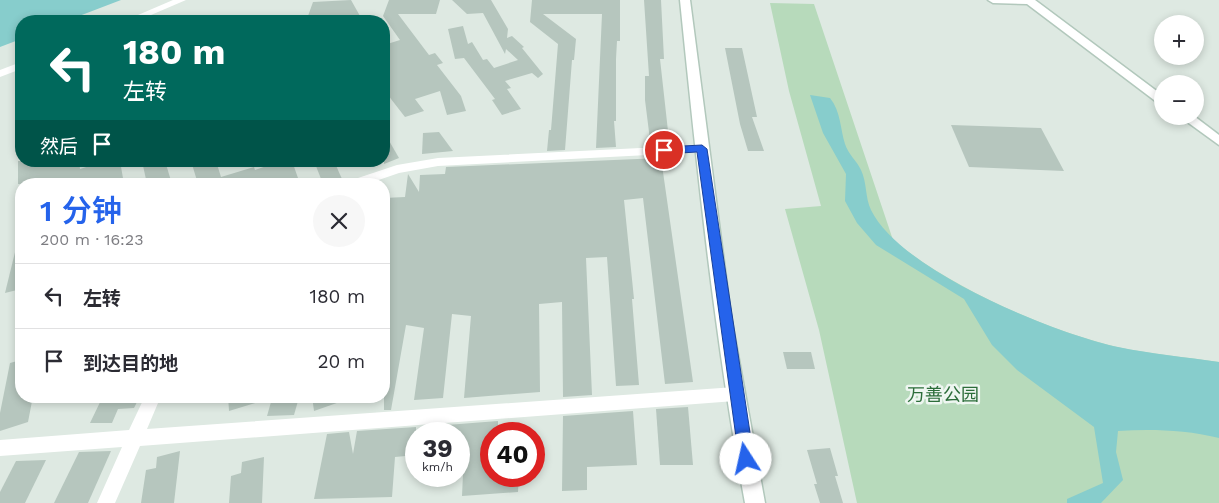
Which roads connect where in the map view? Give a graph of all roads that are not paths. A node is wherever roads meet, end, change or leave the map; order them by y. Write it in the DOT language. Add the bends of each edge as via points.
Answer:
graph roads {
  1 [pos="180,0"];
  2 [pos="685,0"];
  3 [pos="994,0"];
  4 [pos="1029,0"];
  5 [pos="144,15"];
  6 [pos="15,68"];
  7 [pos="0,74"];
  8 [pos="1154,94"];
  9 [pos="1198,125"];
  10 [pos="1219,140"];
  11 [pos="702,149"];
  12 [pos="371,178"];
  13 [pos="736,394"];
  14 [pos="149,403"];
  15 [pos="135,437"];
  16 [pos="0,448"];
  17 [pos="106,503"];
  18 [pos="755,503"];
  1 -- 5 [label="street"];
  2 -- 11 [label="street"];
  3 -- 4 [label="street"];
  4 -- 8 [label="street"];
  6 -- 7 [label="street"];
  9 -- 10 [label="street"];
  11 -- 12 [label="street" via="438,162 397,169"];
  11 -- 13 [label="street"];
  13 -- 15 [label="street"];
  13 -- 18 [label="street"];
  14 -- 15 [label="street"];
  15 -- 16 [label="street"];
  15 -- 17 [label="street"];
}
